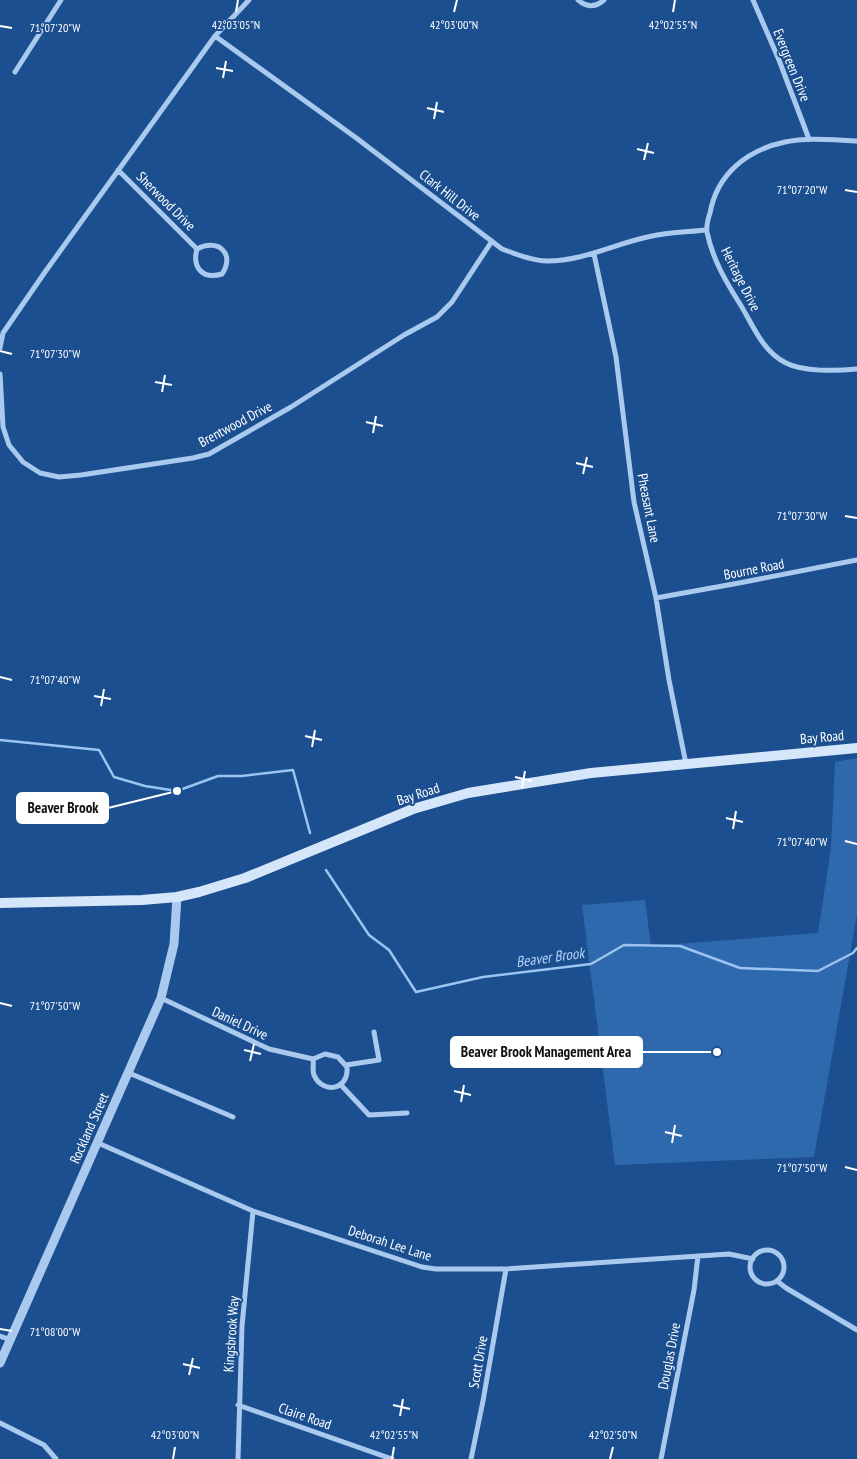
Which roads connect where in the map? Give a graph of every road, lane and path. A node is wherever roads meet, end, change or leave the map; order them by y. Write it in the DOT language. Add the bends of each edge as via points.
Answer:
graph roads {
  1 [pos="61,0"];
  2 [pos="248,0"];
  3 [pos="578,0"];
  4 [pos="604,0"];
  5 [pos="753,0"];
  6 [pos="214,36"];
  7 [pos="15,72"];
  8 [pos="809,139"];
  9 [pos="857,141"];
  10 [pos="118,170"];
  11 [pos="706,230"];
  12 [pos="492,241"];
  13 [pos="197,248"];
  14 [pos="594,254"];
  15 [pos="0,348"];
  16 [pos="857,369"];
  17 [pos="0,374"];
  18 [pos="857,560"];
  19 [pos="656,598"];
  20 [pos="857,748"];
  21 [pos="686,765"];
  22 [pos="177,897"];
  23 [pos="0,903"];
  24 [pos="161,998"];
  25 [pos="374,1032"];
  26 [pos="313,1059"];
  27 [pos="346,1065"];
  28 [pos="129,1073"];
  29 [pos="341,1085"];
  30 [pos="407,1113"];
  31 [pos="233,1117"];
  32 [pos="98,1143"];
  33 [pos="253,1211"];
  34 [pos="698,1256"];
  35 [pos="752,1259"];
  36 [pos="506,1269"];
  37 [pos="777,1280"];
  38 [pos="857,1330"];
  39 [pos="0,1336"];
  40 [pos="11,1340"];
  41 [pos="0,1363"];
  42 [pos="238,1405"];
  43 [pos="0,1423"];
  44 [pos="56,1459"];
  45 [pos="238,1459"];
  46 [pos="392,1459"];
  47 [pos="471,1459"];
  48 [pos="661,1459"];
  1 -- 7 [label="street"];
  2 -- 6 [label="street"];
  3 -- 4 [label="street" via="592,6"];
  5 -- 8 [label="street, Evergreen Drive"];
  6 -- 10 [label="street"];
  6 -- 12 [label="street, Clark Hill Drive"];
  8 -- 9 [label="street"];
  8 -- 11 [label="street" via="784,142 752,153 735,167 722,182 711,204"];
  10 -- 13 [label="street, Sherwood Drive"];
  10 -- 15 [label="street" via="3,333"];
  11 -- 14 [label="street, Clark Hill Drive" via="653,236"];
  11 -- 16 [label="street, Heritage Drive" via="721,272 757,335 770,351 786,364 796,367"];
  12 -- 14 [label="street, Clark Hill Drive" via="518,255 546,261"];
  12 -- 17 [label="street, Brentwood Drive" via="468,280 437,317 209,454 82,475 59,477 40,473 23,462 9,445 4,427"];
  13 -- 13 [label="street, Sherwood Drive" via="194,259 199,268 209,275 222,274 227,264 223,250 205,244"];
  14 -- 19 [label="street, Pheasant Lane" via="616,357 634,502"];
  18 -- 19 [label="street, Bourne Road"];
  19 -- 21 [label="street, Pheasant Lane"];
  20 -- 21 [label="main road, Bay Road"];
  21 -- 22 [label="main road, Bay Road" via="591,773 468,793 413,809 246,878"];
  22 -- 23 [label="main road, Bay Road"];
  22 -- 24 [label="street, Rockland Street" via="174,944"];
  24 -- 26 [label="street, Daniel Drive" via="269,1049"];
  24 -- 28 [label="street, Rockland Street"];
  25 -- 27 [label="street" via="379,1060"];
  26 -- 27 [label="street, Daniel Drive" via="330,1054 338,1056"];
  26 -- 29 [label="street" via="313,1073 319,1081 330,1087"];
  27 -- 29 [label="street" via="346,1078"];
  28 -- 31 [label="street"];
  28 -- 32 [label="street, Rockland Street"];
  29 -- 30 [label="street" via="369,1115"];
  32 -- 33 [label="street, Deborah Lee Lane"];
  32 -- 40 [label="street, Rockland Street"];
  33 -- 36 [label="street, Deborah Lee Lane" via="422,1267"];
  33 -- 42 [label="street, Kingsbrook Way"];
  34 -- 35 [label="street, Deborah Lee Lane" via="729,1254"];
  34 -- 36 [label="street, Deborah Lee Lane"];
  34 -- 48 [label="street, Douglas Drive"];
  35 -- 37 [label="street" via="750,1270 755,1279 764,1284"];
  35 -- 37 [label="street, Deborah Lee Lane" via="765,1251 777,1254 784,1269"];
  36 -- 47 [label="street, Scott Drive"];
  37 -- 38 [label="street"];
  39 -- 40 [label="street"];
  40 -- 41 [label="street, Rockland Street"];
  42 -- 45 [label="street, Kingsbrook Way"];
  42 -- 46 [label="street, Claire Road"];
  43 -- 44 [label="street" via="44,1445"];
}
